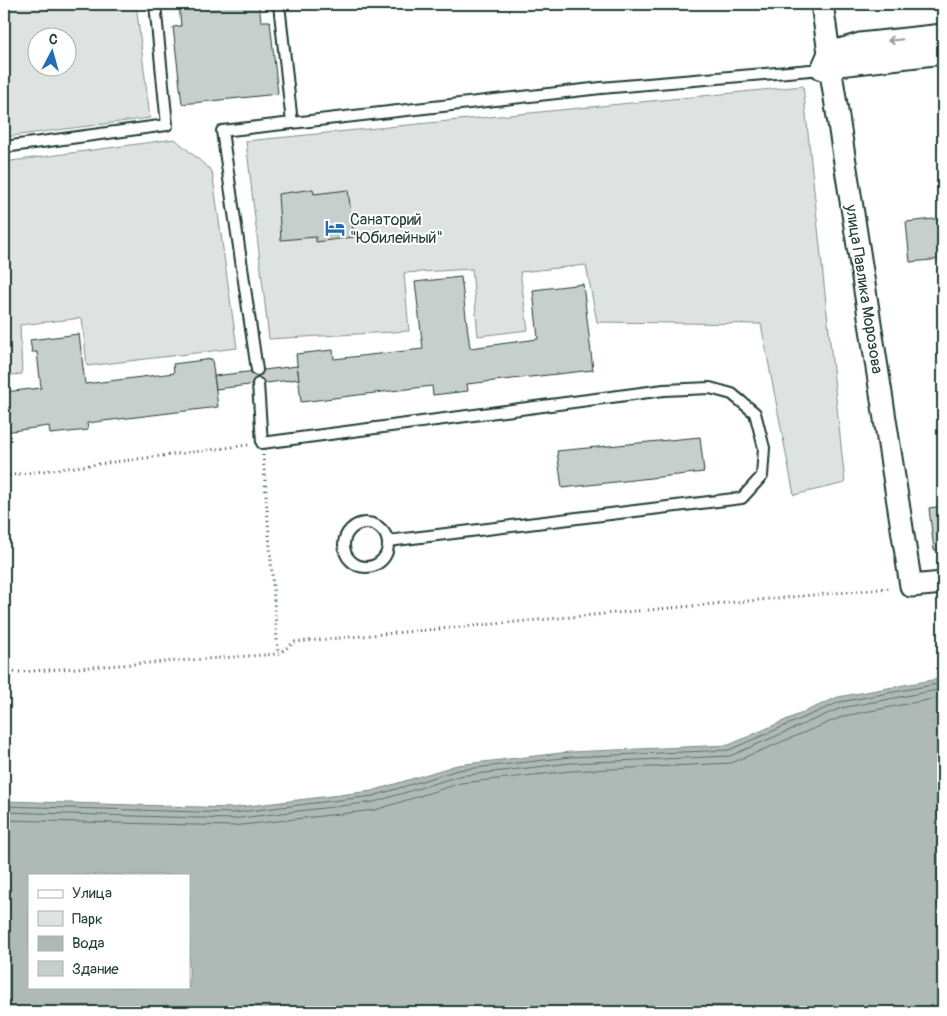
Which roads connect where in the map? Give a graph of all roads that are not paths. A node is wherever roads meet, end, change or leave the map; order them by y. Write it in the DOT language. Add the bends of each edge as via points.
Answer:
graph roads {
  1 [pos="155,4"];
  2 [pos="279,4"];
  3 [pos="822,4"];
  4 [pos="943,34"];
  5 [pos="943,53"];
  6 [pos="827,62"];
  7 [pos="292,123"];
  8 [pos="4,147"];
  9 [pos="257,370"];
  10 [pos="258,384"];
  11 [pos="388,541"];
  12 [pos="943,583"];
  1 -- 8 [label="lane" via="168,125"];
  2 -- 7 [label="lane"];
  3 -- 6 [label="street, улица Павлика Морозова"];
  4 -- 6 [label="street, one-way" via="860,44"];
  5 -- 6 [label="street"];
  6 -- 7 [label="lane"];
  6 -- 12 [label="street, улица Павлика Морозова" via="911,586"];
  7 -- 9 [label="lane" via="222,131"];
  10 -- 11 [label="lane" via="262,443 664,390 710,388 732,394 755,413 764,448 762,476 742,498"];
  11 -- 11 [label="lane" via="382,529 375,524 360,523 347,532 344,547 350,561 370,566 382,560"];
}
